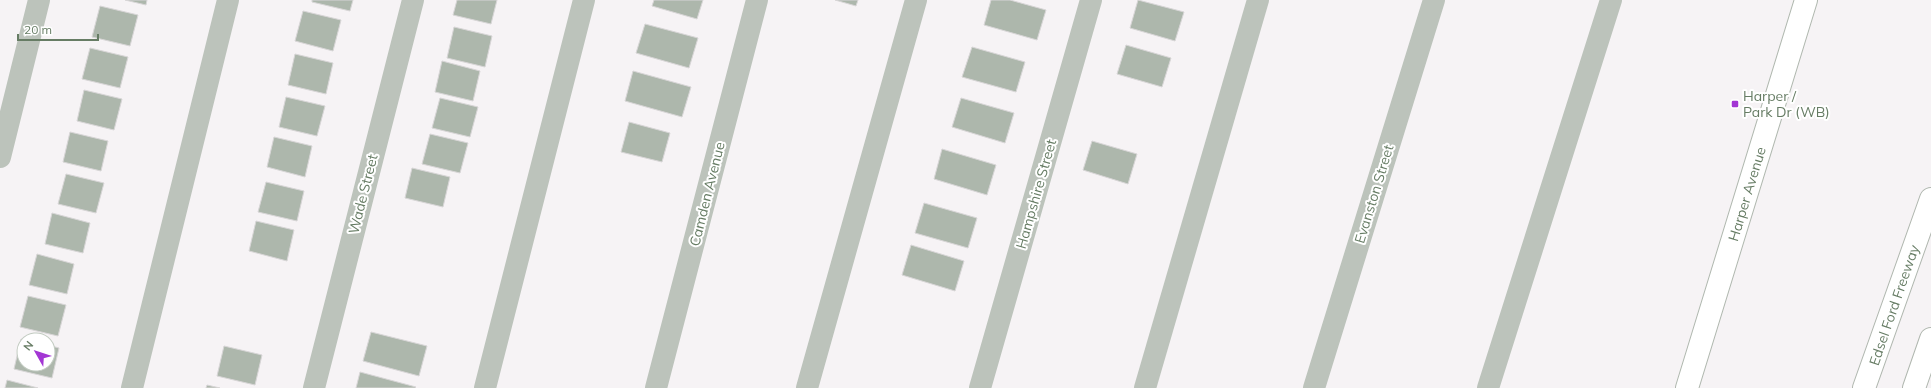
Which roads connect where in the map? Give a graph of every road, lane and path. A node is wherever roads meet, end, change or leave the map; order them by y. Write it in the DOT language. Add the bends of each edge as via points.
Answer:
graph roads {
  1 [pos="39,0"];
  2 [pos="228,0"];
  3 [pos="413,0"];
  4 [pos="584,0"];
  5 [pos="757,0"];
  6 [pos="916,0"];
  7 [pos="1091,0"];
  8 [pos="1258,0"];
  9 [pos="1434,0"];
  10 [pos="1610,0"];
  11 [pos="1806,0"];
  12 [pos="0,157"];
  13 [pos="1931,199"];
  14 [pos="1931,339"];
  15 [pos="132,388"];
  16 [pos="314,388"];
  17 [pos="485,388"];
  18 [pos="656,388"];
  19 [pos="808,388"];
  20 [pos="980,388"];
  21 [pos="1145,388"];
  22 [pos="1314,388"];
  23 [pos="1488,388"];
  24 [pos="1687,388"];
  25 [pos="1864,388"];
  26 [pos="1914,388"];
  1 -- 12 [label="street"];
  2 -- 15 [label="street"];
  3 -- 16 [label="street, Wade Street"];
  4 -- 17 [label="street"];
  5 -- 18 [label="street, Camden Avenue"];
  6 -- 19 [label="street"];
  7 -- 20 [label="street, Hampshire Street"];
  8 -- 21 [label="street"];
  9 -- 22 [label="street, Evanston Street"];
  10 -- 23 [label="street"];
  11 -- 24 [label="main road, Harper Avenue"];
  13 -- 25 [label="main road, Edsel Ford Freeway"];
  14 -- 26 [label="main road"];
}
